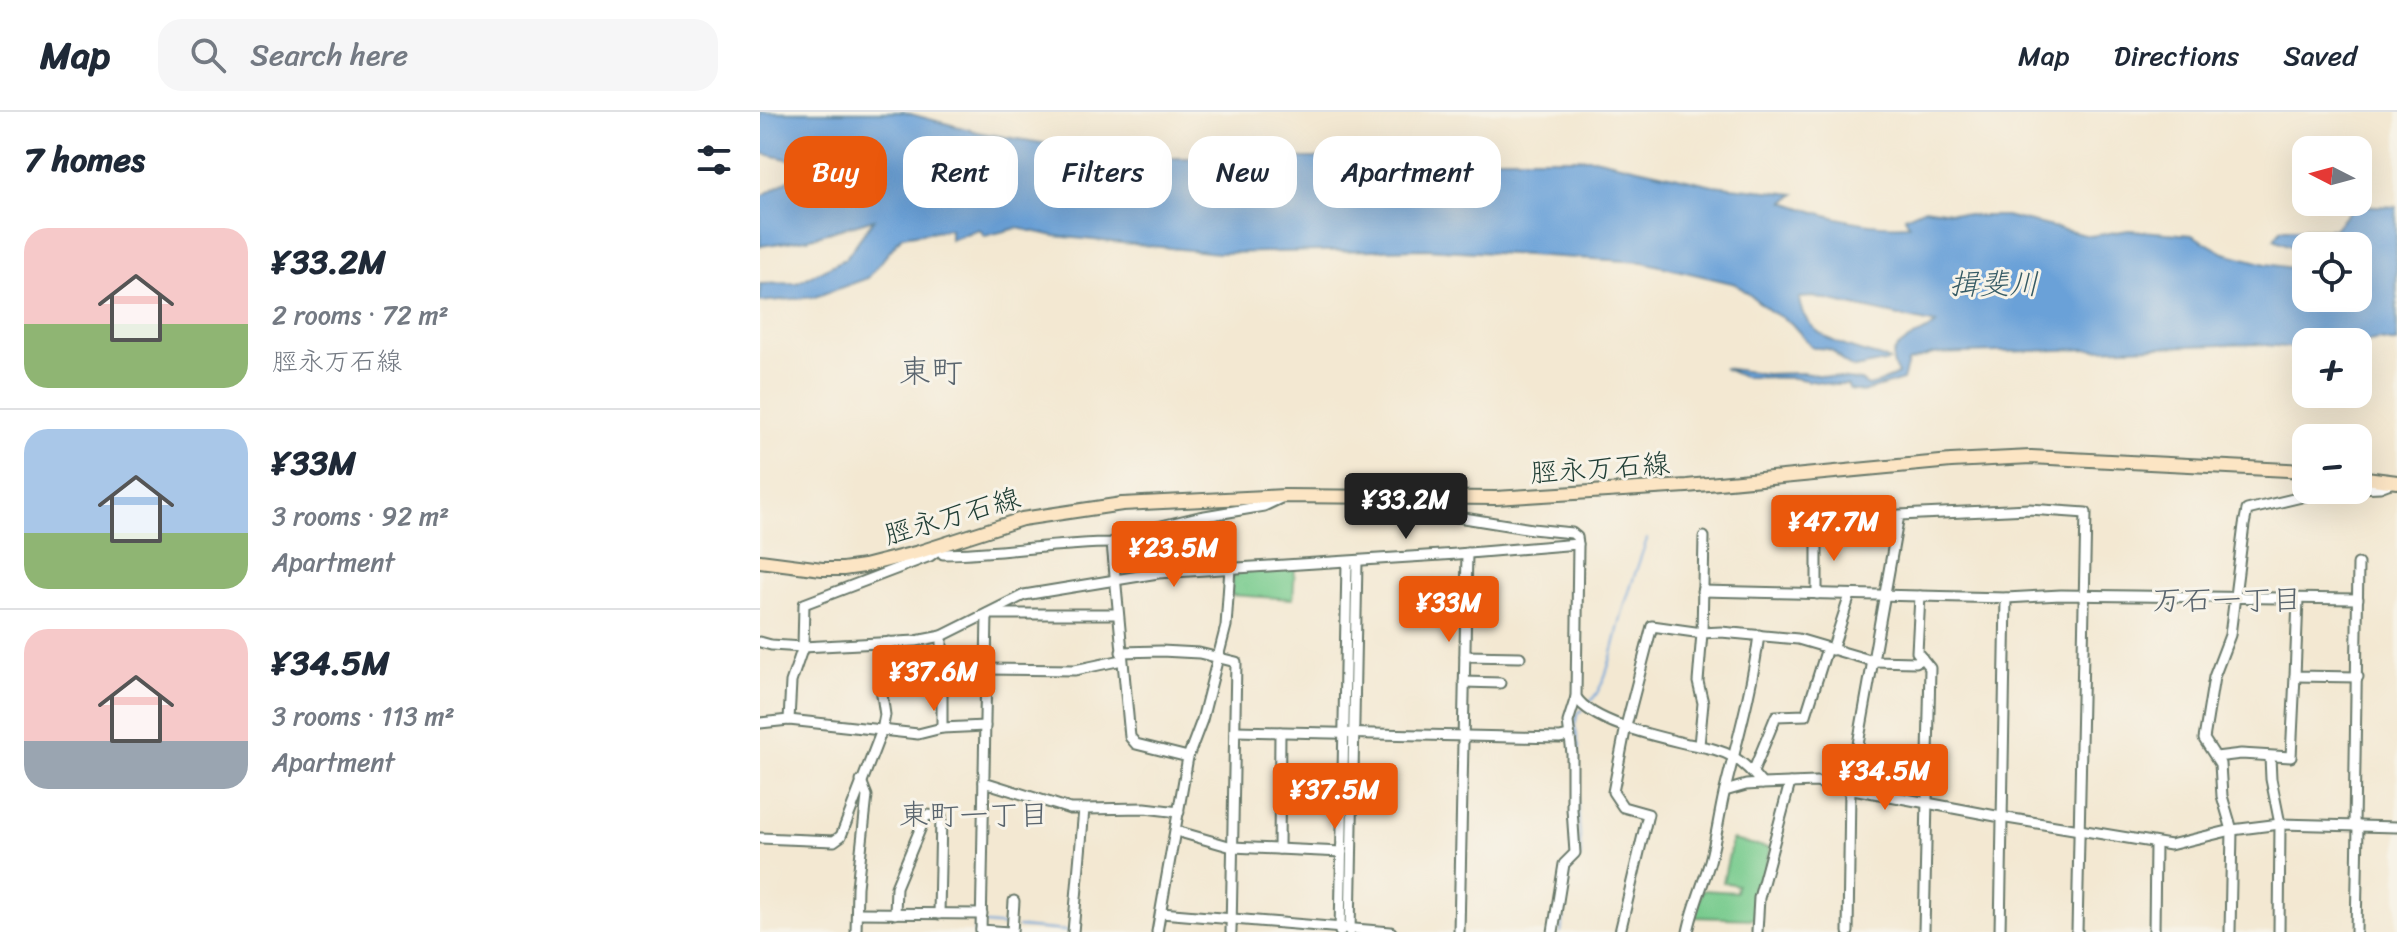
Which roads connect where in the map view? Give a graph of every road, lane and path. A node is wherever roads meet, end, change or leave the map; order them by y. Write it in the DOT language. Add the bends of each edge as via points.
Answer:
graph roads {
  1 [pos="2292,470"];
  2 [pos="2372,479"];
  3 [pos="2395,482"];
  4 [pos="2372,487"];
  5 [pos="1284,496"];
  6 [pos="1388,496"];
  7 [pos="2292,499"];
  8 [pos="1817,532"];
  9 [pos="1704,537"];
  10 [pos="1112,543"];
  11 [pos="1578,544"];
  12 [pos="937,548"];
  13 [pos="1467,553"];
  14 [pos="760,561"];
  15 [pos="1352,562"];
  16 [pos="2358,564"];
  17 [pos="1230,568"];
  18 [pos="1114,580"];
  19 [pos="1702,591"];
  20 [pos="1817,594"];
  21 [pos="1850,595"];
  22 [pos="1886,595"];
  23 [pos="2085,595"];
  24 [pos="1920,596"];
  25 [pos="2006,598"];
  26 [pos="2235,599"];
  27 [pos="2298,599"];
  28 [pos="2358,599"];
  29 [pos="987,614"];
  30 [pos="1117,614"];
  31 [pos="1702,633"];
  32 [pos="1759,635"];
  33 [pos="942,636"];
  34 [pos="760,642"];
  35 [pos="889,642"];
  36 [pos="803,647"];
  37 [pos="1830,649"];
  38 [pos="1121,656"];
  39 [pos="1465,656"];
  40 [pos="1520,657"];
  41 [pos="1922,658"];
  42 [pos="1218,659"];
  43 [pos="1873,661"];
  44 [pos="986,669"];
  45 [pos="2295,676"];
  46 [pos="2358,677"];
  47 [pos="1464,682"];
  48 [pos="1500,683"];
  49 [pos="1576,697"];
  50 [pos="789,720"];
  51 [pos="760,723"];
  52 [pos="985,726"];
  53 [pos="1626,726"];
  54 [pos="942,728"];
  55 [pos="882,730"];
  56 [pos="1235,731"];
  57 [pos="1280,732"];
  58 [pos="1349,733"];
  59 [pos="1463,735"];
  60 [pos="1568,736"];
  61 [pos="1699,745"];
  62 [pos="1188,757"];
  63 [pos="2216,757"];
  64 [pos="2270,757"];
  65 [pos="1735,758"];
  66 [pos="1753,772"];
  67 [pos="861,781"];
  68 [pos="984,782"];
  69 [pos="1790,783"];
  70 [pos="1762,784"];
  71 [pos="1850,789"];
  72 [pos="1725,791"];
  73 [pos="1927,804"];
  74 [pos="1084,809"];
  75 [pos="1179,812"];
  76 [pos="2001,817"];
  77 [pos="2280,824"];
  78 [pos="2356,826"];
  79 [pos="2397,827"];
  80 [pos="2232,830"];
  81 [pos="1176,831"];
  82 [pos="2079,831"];
  83 [pos="760,838"];
  84 [pos="2155,844"];
  85 [pos="1232,847"];
  86 [pos="1279,849"];
  87 [pos="1342,852"];
  88 [pos="1014,901"];
  89 [pos="857,913"];
  90 [pos="1161,913"];
  91 [pos="895,914"];
  92 [pos="939,914"];
  93 [pos="982,914"];
  94 [pos="1231,919"];
  95 [pos="1345,930"];
  96 [pos="981,931"];
  97 [pos="856,932"];
  98 [pos="1010,932"];
  99 [pos="1073,932"];
  100 [pos="1157,932"];
  101 [pos="1231,932"];
  102 [pos="1391,932"];
  103 [pos="1459,932"];
  104 [pos="1553,932"];
  105 [pos="1620,932"];
  106 [pos="1688,932"];
  107 [pos="1757,932"];
  108 [pos="1848,932"];
  109 [pos="1924,932"];
  110 [pos="2000,932"];
  111 [pos="2077,932"];
  112 [pos="2154,932"];
  113 [pos="2230,932"];
  114 [pos="2279,932"];
  115 [pos="2356,932"];
  1 -- 6 [label="main road, 脛永万石線" via="2031,457 1496,498"];
  2 -- 3 [label="main road"];
  3 -- 4 [label="street"];
  5 -- 6 [label="main road, 脛永万石線"];
  5 -- 10 [label="street" via="1264,506 1120,536"];
  5 -- 12 [label="main road, 脛永万石線" via="1087,508 1022,519"];
  6 -- 11 [label="street" via="1396,507 1572,533"];
  7 -- 26 [label="street" via="2247,510"];
  8 -- 20 [label="street"];
  9 -- 19 [label="street"];
  10 -- 12 [label="street" via="978,554 943,554"];
  10 -- 18 [label="street"];
  11 -- 13 [label="street"];
  11 -- 49 [label="street"];
  12 -- 14 [label="main road, 脛永万石線" via="843,569"];
  12 -- 36 [label="street" via="930,556 804,604"];
  13 -- 15 [label="street"];
  13 -- 39 [label="street"];
  15 -- 17 [label="street"];
  15 -- 58 [label="street"];
  16 -- 28 [label="street"];
  17 -- 18 [label="street"];
  17 -- 42 [label="street"];
  18 -- 29 [label="street" via="1031,593"];
  18 -- 30 [label="street"];
  19 -- 20 [label="street"];
  19 -- 31 [label="street"];
  20 -- 21 [label="street"];
  21 -- 22 [label="street"];
  21 -- 37 [label="street"];
  22 -- 23 [label="street" via="1899,515 2029,509 2086,513"];
  22 -- 24 [label="street"];
  22 -- 43 [label="street"];
  23 -- 25 [label="street"];
  23 -- 26 [label="street"];
  23 -- 82 [label="street"];
  24 -- 25 [label="street"];
  24 -- 41 [label="street" via="1917,652"];
  25 -- 76 [label="street"];
  26 -- 27 [label="street"];
  26 -- 63 [label="street" via="2205,724 2204,739"];
  27 -- 28 [label="street"];
  27 -- 45 [label="street"];
  28 -- 46 [label="street"];
  29 -- 30 [label="street"];
  29 -- 33 [label="street"];
  29 -- 44 [label="street"];
  30 -- 38 [label="street"];
  31 -- 32 [label="street"];
  31 -- 53 [label="street" via="1652,626"];
  31 -- 61 [label="street"];
  32 -- 37 [label="street"];
  32 -- 65 [label="street"];
  33 -- 35 [label="street"];
  33 -- 54 [label="street"];
  34 -- 36 [label="street"];
  35 -- 36 [label="street"];
  35 -- 55 [label="street" via="881,688"];
  36 -- 50 [label="street" via="791,682"];
  37 -- 43 [label="street"];
  37 -- 66 [label="street" via="1806,715 1776,716"];
  38 -- 42 [label="street" via="1161,651"];
  38 -- 44 [label="street" via="1075,670"];
  38 -- 62 [label="street" via="1130,737 1136,744"];
  39 -- 40 [label="street"];
  39 -- 47 [label="street"];
  41 -- 43 [label="street"];
  41 -- 73 [label="street" via="1930,668"];
  42 -- 56 [label="street" via="1236,662"];
  42 -- 62 [label="street"];
  43 -- 71 [label="street"];
  44 -- 52 [label="street"];
  45 -- 46 [label="street"];
  45 -- 64 [label="street" via="2291,757"];
  46 -- 78 [label="street"];
  47 -- 48 [label="street"];
  47 -- 59 [label="street"];
  49 -- 53 [label="street" via="1608,722"];
  49 -- 60 [label="street"];
  50 -- 51 [label="street"];
  50 -- 55 [label="street"];
  52 -- 54 [label="street"];
  52 -- 68 [label="street"];
  53 -- 61 [label="street"];
  53 -- 105 [label="street" via="1613,792 1623,807 1648,814"];
  54 -- 55 [label="street" via="918,734"];
  55 -- 67 [label="street"];
  56 -- 57 [label="street"];
  56 -- 85 [label="street"];
  57 -- 58 [label="street"];
  57 -- 86 [label="street"];
  58 -- 59 [label="street"];
  58 -- 87 [label="street"];
  58 -- 95 [label="street"];
  59 -- 60 [label="street"];
  59 -- 103 [label="street"];
  60 -- 104 [label="street" via="1575,853 1564,864"];
  61 -- 65 [label="street"];
  62 -- 75 [label="street"];
  63 -- 64 [label="street"];
  63 -- 80 [label="street"];
  64 -- 77 [label="street"];
  65 -- 66 [label="street"];
  65 -- 72 [label="street"];
  66 -- 70 [label="street"];
  67 -- 83 [label="street" via="841,836 834,841"];
  67 -- 89 [label="street" via="867,796"];
  68 -- 74 [label="street"];
  68 -- 93 [label="street"];
  69 -- 70 [label="street"];
  69 -- 71 [label="street"];
  69 -- 107 [label="street" via="1759,898"];
  70 -- 72 [label="street"];
  71 -- 73 [label="street"];
  71 -- 108 [label="street"];
  72 -- 106 [label="street"];
  73 -- 76 [label="street"];
  73 -- 109 [label="street"];
  74 -- 75 [label="street"];
  74 -- 99 [label="street"];
  75 -- 81 [label="street"];
  76 -- 82 [label="street"];
  76 -- 110 [label="street"];
  77 -- 78 [label="street"];
  77 -- 80 [label="street"];
  77 -- 114 [label="street"];
  78 -- 79 [label="street"];
  78 -- 115 [label="street"];
  80 -- 84 [label="street"];
  80 -- 113 [label="street"];
  81 -- 85 [label="street"];
  81 -- 90 [label="street"];
  82 -- 84 [label="street"];
  82 -- 111 [label="street"];
  84 -- 112 [label="street"];
  85 -- 86 [label="street"];
  85 -- 94 [label="street"];
  86 -- 87 [label="street"];
  87 -- 95 [label="street"];
  88 -- 98 [label="street"];
  89 -- 91 [label="street"];
  89 -- 97 [label="street"];
  90 -- 94 [label="street"];
  90 -- 100 [label="street"];
  91 -- 92 [label="street"];
  91 -- 92 [label="street" via="896,887 926,815 941,816"];
  92 -- 93 [label="street"];
  93 -- 96 [label="street"];
  94 -- 95 [label="street"];
  94 -- 101 [label="street"];
  95 -- 102 [label="street"];
  96 -- 98 [label="street"];
}
